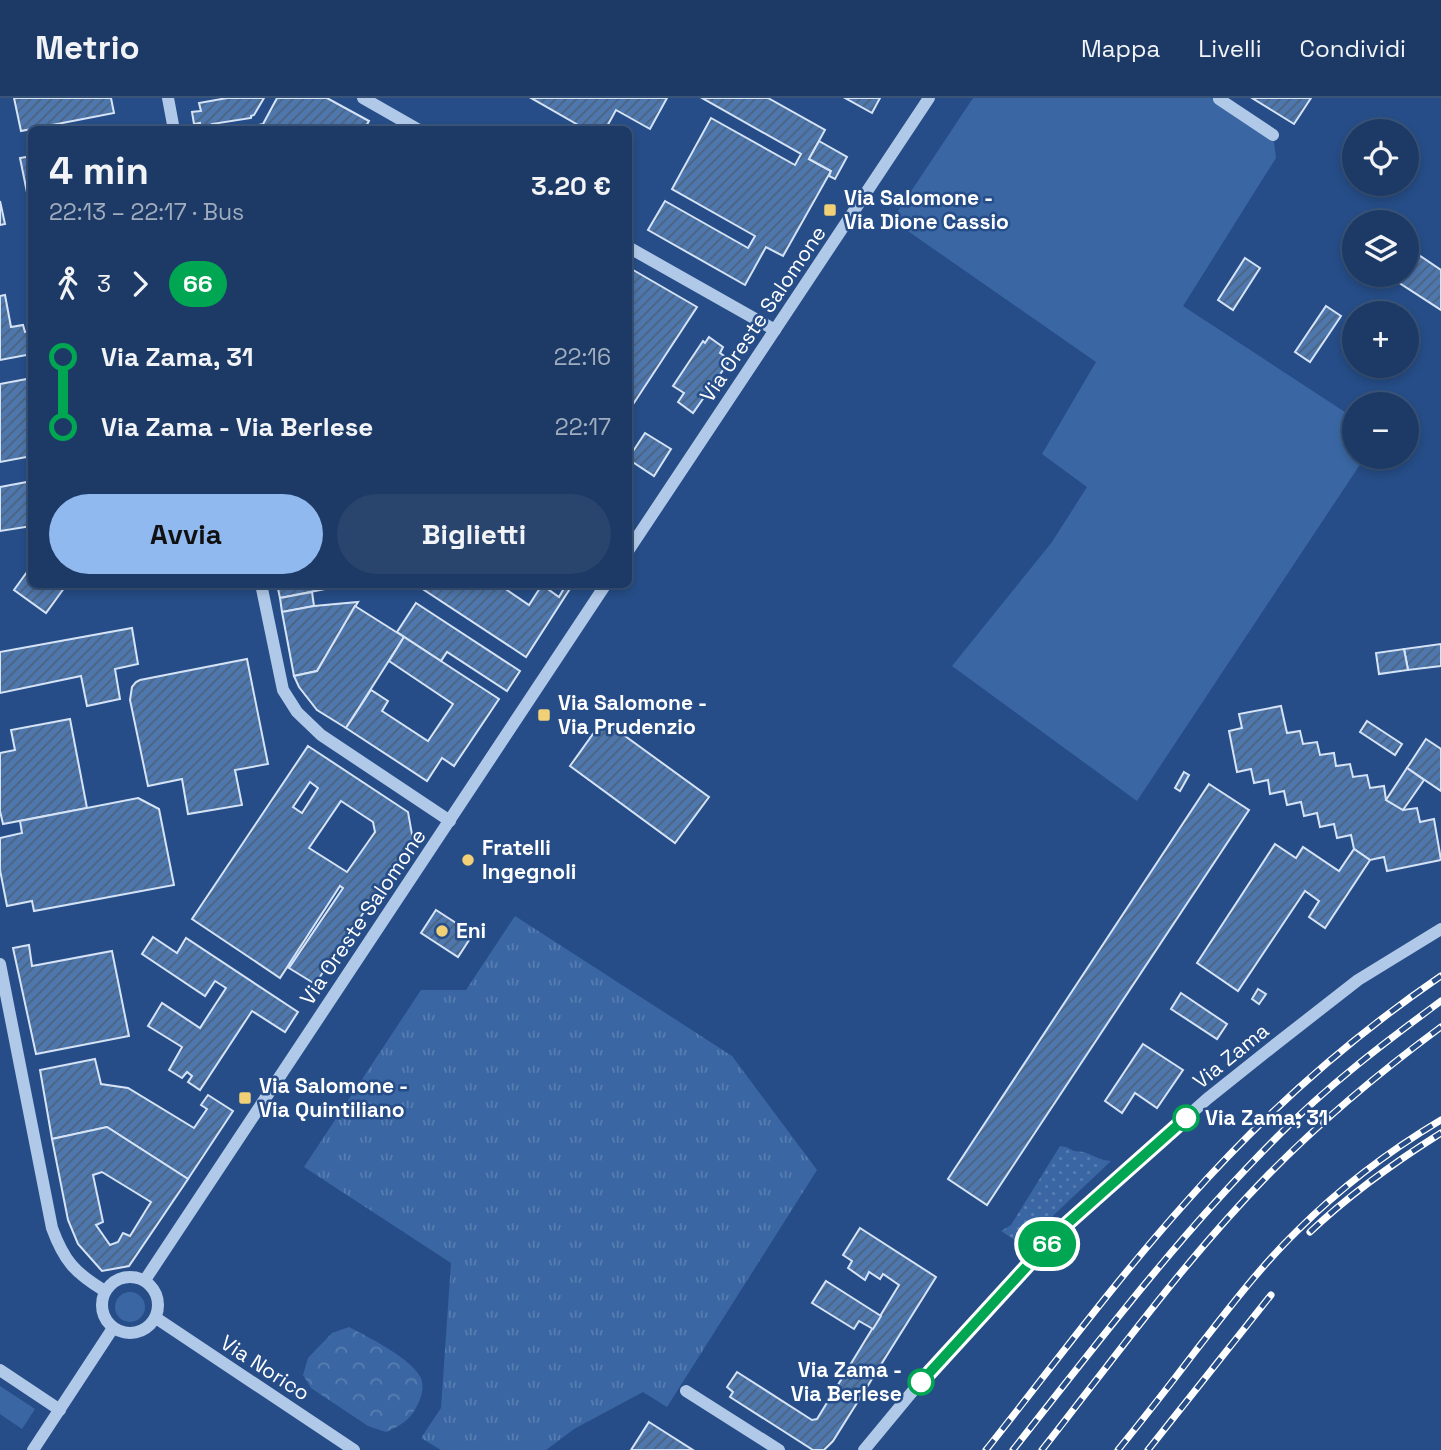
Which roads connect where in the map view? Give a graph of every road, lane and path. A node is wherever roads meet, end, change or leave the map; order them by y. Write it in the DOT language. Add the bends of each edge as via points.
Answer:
graph roads {
  1 [pos="168,98"];
  2 [pos="363,98"];
  3 [pos="929,98"];
  4 [pos="1219,99"];
  5 [pos="173,126"];
  6 [pos="412,126"];
  7 [pos="1273,135"];
  8 [pos="632,249"];
  9 [pos="775,330"];
  10 [pos="632,545"];
  11 [pos="262,588"];
  12 [pos="603,588"];
  13 [pos="450,821"];
  14 [pos="1441,929"];
  15 [pos="0,964"];
  16 [pos="148,1276"];
  17 [pos="105,1291"];
  18 [pos="156,1318"];
  19 [pos="113,1328"];
  20 [pos="0,1370"];
  21 [pos="686,1391"];
  22 [pos="60,1410"];
  23 [pos="33,1450"];
  24 [pos="354,1450"];
  25 [pos="779,1450"];
  26 [pos="864,1450"];
  1 -- 5 [label="street"];
  2 -- 6 [label="street"];
  3 -- 9 [label="street, Via Oreste Salomone"];
  4 -- 7 [label="street"];
  8 -- 9 [label="street"];
  9 -- 10 [label="street, Via Oreste Salomone"];
  11 -- 13 [label="street" via="283,690 297,712 321,735"];
  12 -- 13 [label="street, Via Oreste Salomone"];
  13 -- 16 [label="street, Via Oreste Salomone"];
  14 -- 26 [label="street, Via Zama" via="1359,980 1276,1044 1060,1230"];
  15 -- 17 [label="street" via="52,1228 70,1264"];
  16 -- 17 [label="street" via="120,1279"];
  16 -- 18 [label="street" via="159,1302"];
  17 -- 19 [label="street" via="103,1315"];
  18 -- 19 [label="street" via="132,1334"];
  18 -- 24 [label="street, Via Norico"];
  19 -- 22 [label="street"];
  20 -- 22 [label="street"];
  21 -- 25 [label="street"];
  22 -- 23 [label="street"];
}
